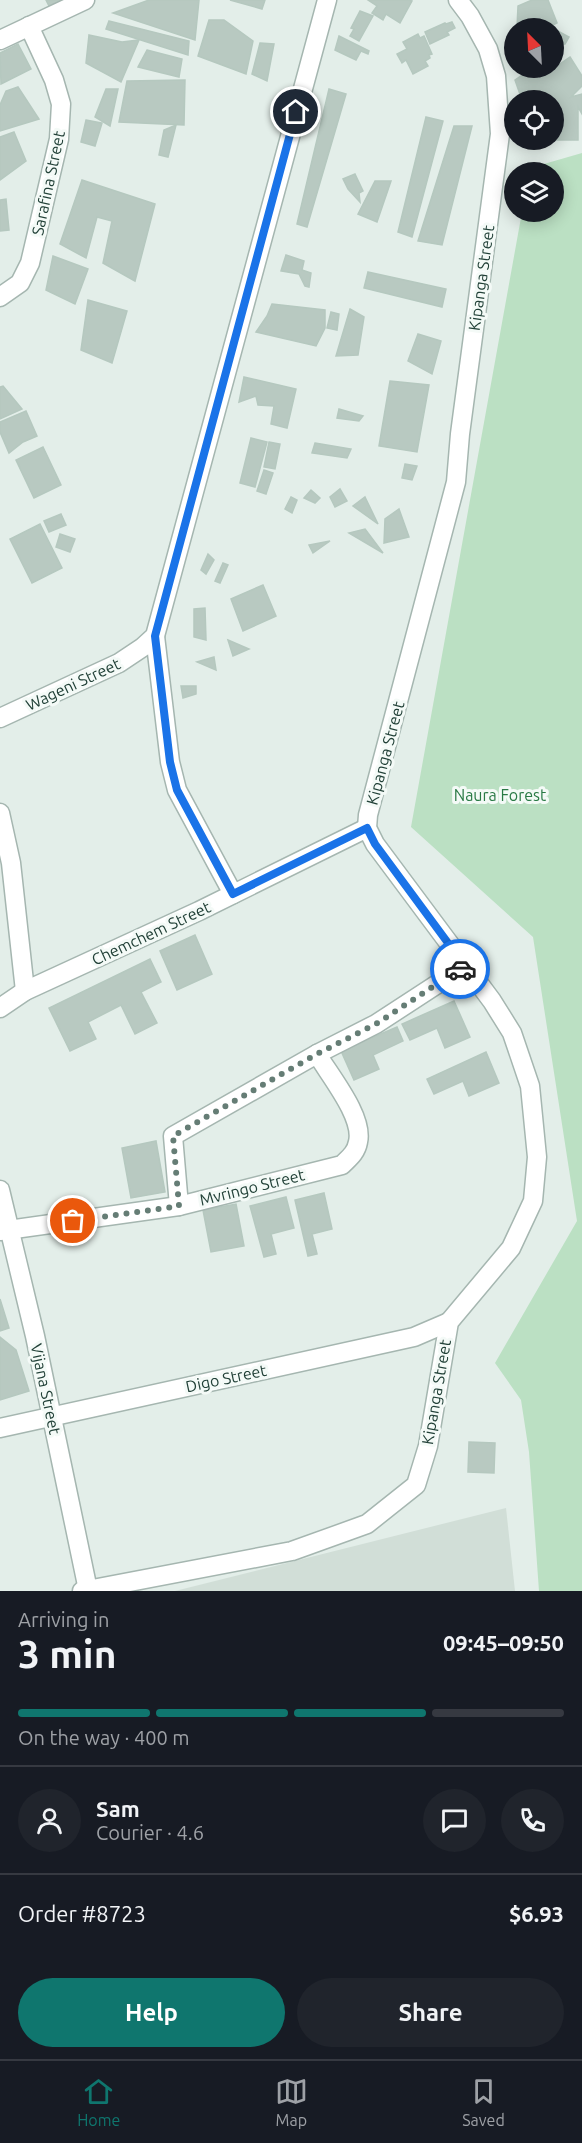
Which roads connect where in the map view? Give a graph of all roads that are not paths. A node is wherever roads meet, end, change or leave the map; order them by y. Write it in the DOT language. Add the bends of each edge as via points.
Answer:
graph roads {
  1 [pos="85,0"];
  2 [pos="327,0"];
  3 [pos="458,0"];
  4 [pos="29,26"];
  5 [pos="0,40"];
  6 [pos="0,297"];
  7 [pos="149,642"];
  8 [pos="0,718"];
  9 [pos="0,813"];
  10 [pos="367,828"];
  11 [pos="233,894"];
  12 [pos="465,966"];
  13 [pos="25,991"];
  14 [pos="0,1008"];
  15 [pos="317,1054"];
  16 [pos="0,1190"];
  17 [pos="179,1206"];
  18 [pos="5,1231"];
  19 [pos="449,1322"];
  20 [pos="52,1416"];
  21 [pos="0,1428"];
  22 [pos="85,1590"];
  1 -- 4 [label="street"];
  2 -- 7 [label="street"];
  3 -- 10 [label="street, Kipanga Street" via="488,49 496,76 500,134 456,482"];
  4 -- 5 [label="street"];
  4 -- 6 [label="street, Sarafina Street" via="61,104 59,139 30,263 20,282"];
  7 -- 8 [label="street, Wageni Street" via="119,663"];
  7 -- 11 [label="street" via="177,790"];
  9 -- 13 [label="street" via="11,863"];
  10 -- 11 [label="street, Chemchem Street"];
  10 -- 12 [label="street, Kipanga Street"];
  11 -- 13 [label="street, Chemchem Street"];
  12 -- 15 [label="street" via="376,1024"];
  12 -- 19 [label="street, Kipanga Street" via="512,1033 530,1086 537,1157 533,1202 511,1248"];
  13 -- 14 [label="street, Chemchem Street"];
  15 -- 17 [label="street" via="173,1136"];
  15 -- 17 [label="street, Mvringo Street" via="352,1111 358,1131 353,1154 342,1165"];
  16 -- 18 [label="street, Vijana Street"];
  17 -- 18 [label="street, Mvringo Street"];
  18 -- 20 [label="street, Vijana Street"];
  19 -- 20 [label="street, Digo Street" via="414,1337"];
  19 -- 22 [label="street, Kipanga Street" via="428,1446 416,1485 367,1524 292,1551"];
  20 -- 21 [label="street, Digo Street"];
  20 -- 22 [label="street, Vijana Street"];
}
